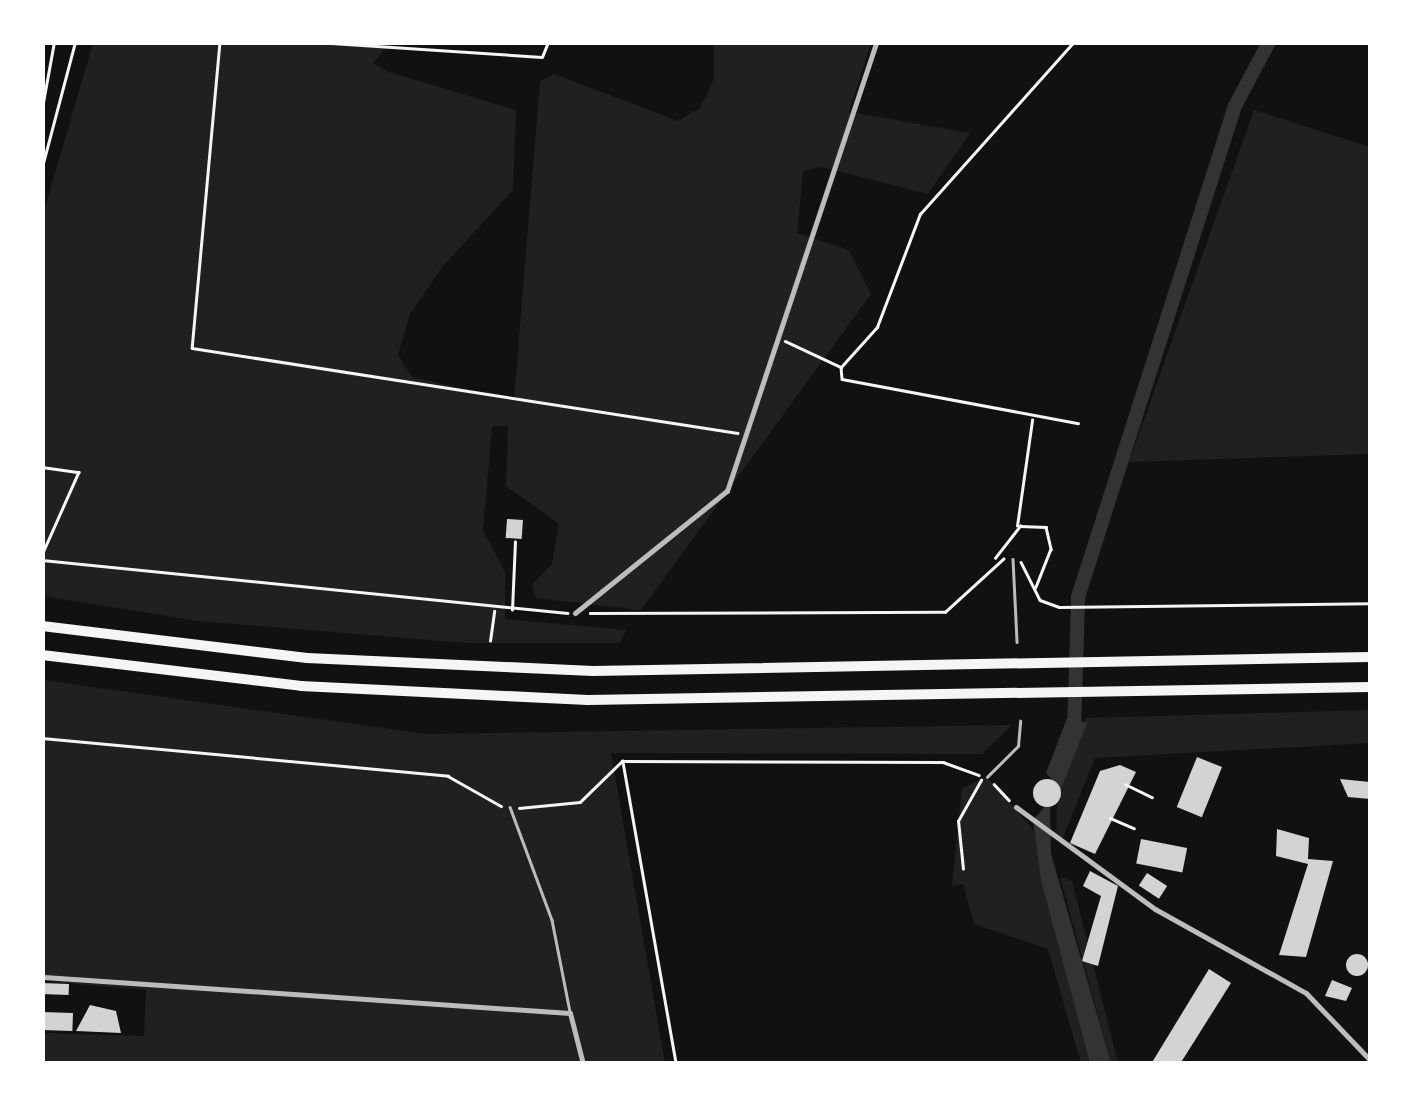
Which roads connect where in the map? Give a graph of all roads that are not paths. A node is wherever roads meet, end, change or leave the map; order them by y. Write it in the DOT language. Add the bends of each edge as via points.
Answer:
graph roads {
  1 [pos="876,42"];
  2 [pos="1013,559"];
  3 [pos="575,614"];
  4 [pos="42,626"];
  5 [pos="1017,642"];
  6 [pos="42,655"];
  7 [pos="1370,658"];
  8 [pos="1370,687"];
  9 [pos="1020,721"];
  10 [pos="987,777"];
  11 [pos="510,807"];
  12 [pos="1016,808"];
  13 [pos="44,977"];
  14 [pos="570,1013"];
  15 [pos="1370,1060"];
  16 [pos="583,1064"];
  1 -- 3 [label="street" via="809,226 750,436 710,512"];
  2 -- 5 [label="lane"];
  4 -- 7 [label="highway" via="450,666 1006,667"];
  6 -- 8 [label="highway" via="445,695 1007,697"];
  9 -- 10 [label="lane" via="1018,746"];
  11 -- 14 [label="lane" via="552,920"];
  12 -- 15 [label="street" via="1031,827 1306,992"];
  13 -- 14 [label="street"];
  14 -- 16 [label="street"];
}
